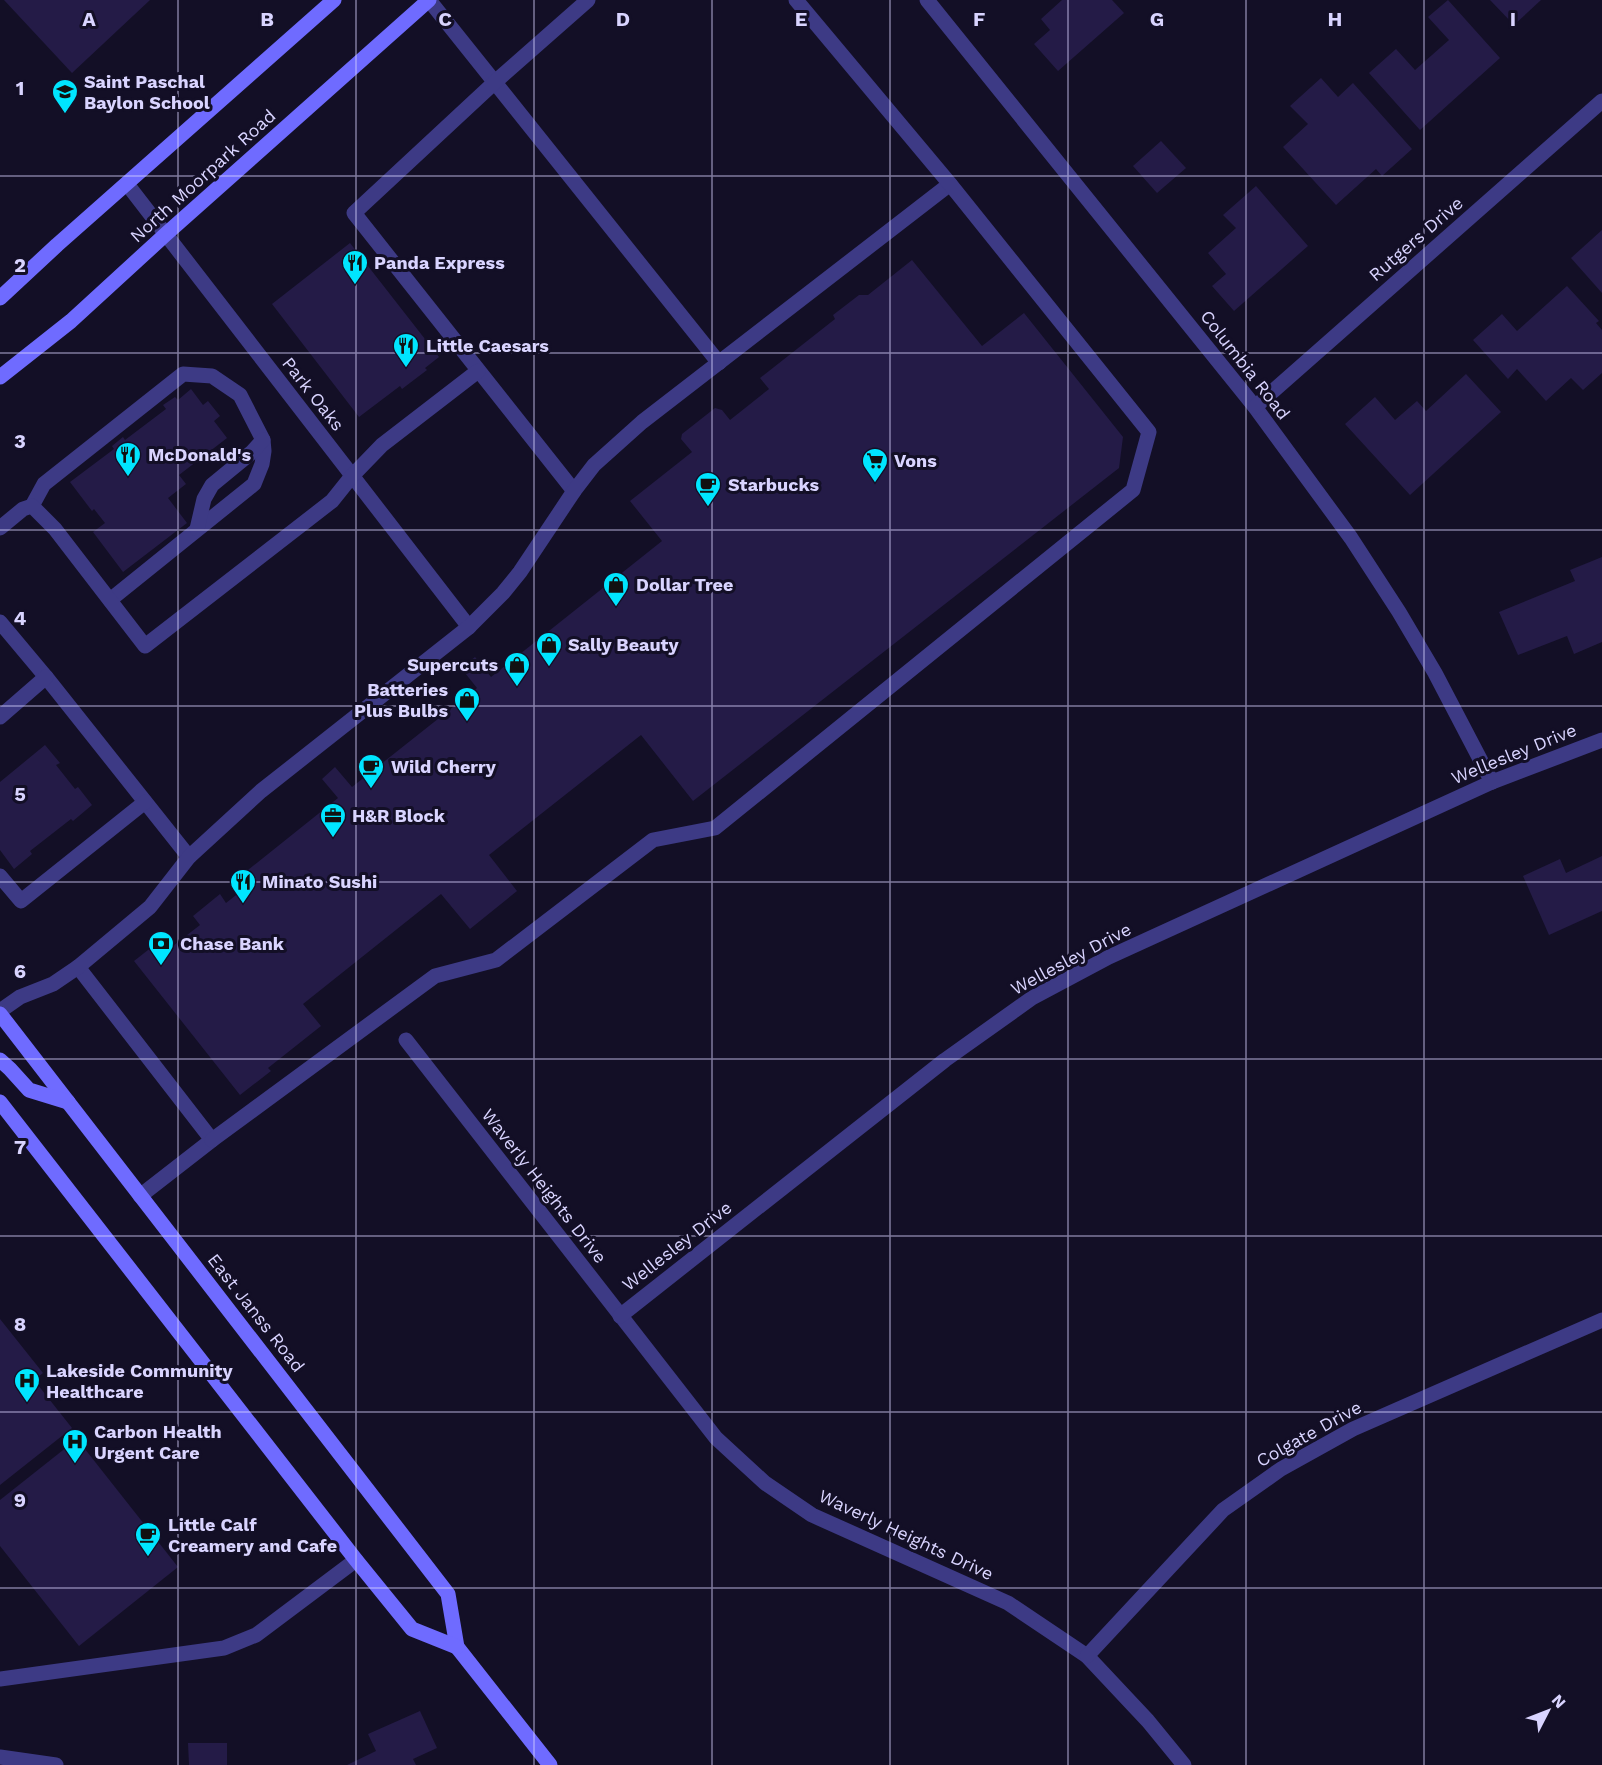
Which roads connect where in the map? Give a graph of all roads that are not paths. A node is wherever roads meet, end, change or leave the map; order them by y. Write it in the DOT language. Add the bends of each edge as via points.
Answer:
graph roads {
  1 [pos="334,0"];
  2 [pos="429,0"];
  3 [pos="588,0"];
  4 [pos="796,0"];
  5 [pos="927,0"];
  6 [pos="495,82"];
  7 [pos="1602,101"];
  8 [pos="127,184"];
  9 [pos="950,184"];
  10 [pos="166,234"];
  11 [pos="0,298"];
  12 [pos="719,363"];
  13 [pos="478,371"];
  14 [pos="0,377"];
  15 [pos="1255,407"];
  16 [pos="263,440"];
  17 [pos="352,476"];
  18 [pos="574,492"];
  19 [pos="32,506"];
  20 [pos="0,528"];
  21 [pos="197,529"];
  22 [pos="110,600"];
  23 [pos="0,622"];
  24 [pos="469,627"];
  25 [pos="46,677"];
  26 [pos="0,717"];
  27 [pos="1602,740"];
  28 [pos="1492,782"];
  29 [pos="145,802"];
  30 [pos="189,857"];
  31 [pos="0,876"];
  32 [pos="78,968"];
  33 [pos="0,1012"];
  34 [pos="406,1040"];
  35 [pos="0,1060"];
  36 [pos="0,1102"];
  37 [pos="68,1102"];
  38 [pos="212,1140"];
  39 [pos="141,1196"];
  40 [pos="620,1316"];
  41 [pos="1602,1320"];
  42 [pos="356,1560"];
  43 [pos="457,1647"];
  44 [pos="1087,1656"];
  45 [pos="0,1679"];
  46 [pos="0,1757"];
  47 [pos="56,1765"];
  48 [pos="550,1765"];
  49 [pos="1184,1765"];
  1 -- 8 [label="main road"];
  2 -- 6 [label="street"];
  2 -- 10 [label="main road, North Moorpark Road"];
  3 -- 6 [label="street"];
  4 -- 9 [label="street"];
  5 -- 15 [label="street, Columbia Road"];
  6 -- 12 [label="street"];
  6 -- 13 [label="street" via="354,213"];
  7 -- 15 [label="street, Rutgers Drive"];
  8 -- 10 [label="street, Park Oaks"];
  8 -- 11 [label="main road"];
  9 -- 12 [label="street"];
  9 -- 38 [label="street" via="1149,432 1133,490 715,828 653,840 496,960 435,976"];
  10 -- 14 [label="main road, North Moorpark Road" via="71,321"];
  10 -- 17 [label="street, Park Oaks"];
  12 -- 18 [label="street" via="594,465"];
  13 -- 17 [label="street" via="382,445"];
  13 -- 18 [label="street"];
  15 -- 28 [label="street, Columbia Road" via="1351,538 1399,612"];
  16 -- 19 [label="street" via="240,395 212,376 183,375 44,484"];
  16 -- 21 [label="street" via="212,485 204,499"];
  16 -- 21 [label="street" via="262,464 254,483"];
  17 -- 22 [label="street" via="332,501 145,646"];
  17 -- 24 [label="street, Park Oaks"];
  18 -- 24 [label="street" via="515,579"];
  19 -- 20 [label="street" via="23,508"];
  19 -- 22 [label="street" via="55,529"];
  21 -- 22 [label="street"];
  23 -- 25 [label="street"];
  24 -- 30 [label="street" via="261,791"];
  25 -- 26 [label="street"];
  25 -- 29 [label="street"];
  27 -- 28 [label="street, Wellesley Drive"];
  28 -- 40 [label="street, Wellesley Drive" via="1109,957 1032,998 945,1060"];
  29 -- 30 [label="street"];
  29 -- 31 [label="street" via="21,901"];
  30 -- 32 [label="street" via="150,907"];
  32 -- 33 [label="street" via="53,984 20,997"];
  32 -- 38 [label="street"];
  33 -- 37 [label="main road, East Janss Road"];
  34 -- 40 [label="street, Waverly Heights Drive"];
  35 -- 37 [label="main road" via="29,1090"];
  36 -- 42 [label="main road, East Janss Road"];
  37 -- 39 [label="main road, East Janss Road"];
  38 -- 39 [label="street"];
  39 -- 43 [label="main road, East Janss Road" via="448,1594"];
  40 -- 44 [label="street, Waverly Heights Drive" via="717,1438 765,1483 812,1515 1008,1604"];
  41 -- 44 [label="street, Colgate Drive" via="1353,1428 1281,1469 1223,1510"];
  42 -- 43 [label="main road, East Janss Road" via="412,1629"];
  42 -- 45 [label="street" via="256,1635 224,1648"];
  43 -- 48 [label="main road, East Janss Road"];
  44 -- 49 [label="street, Waverly Heights Drive"];
  46 -- 47 [label="street"];
}
